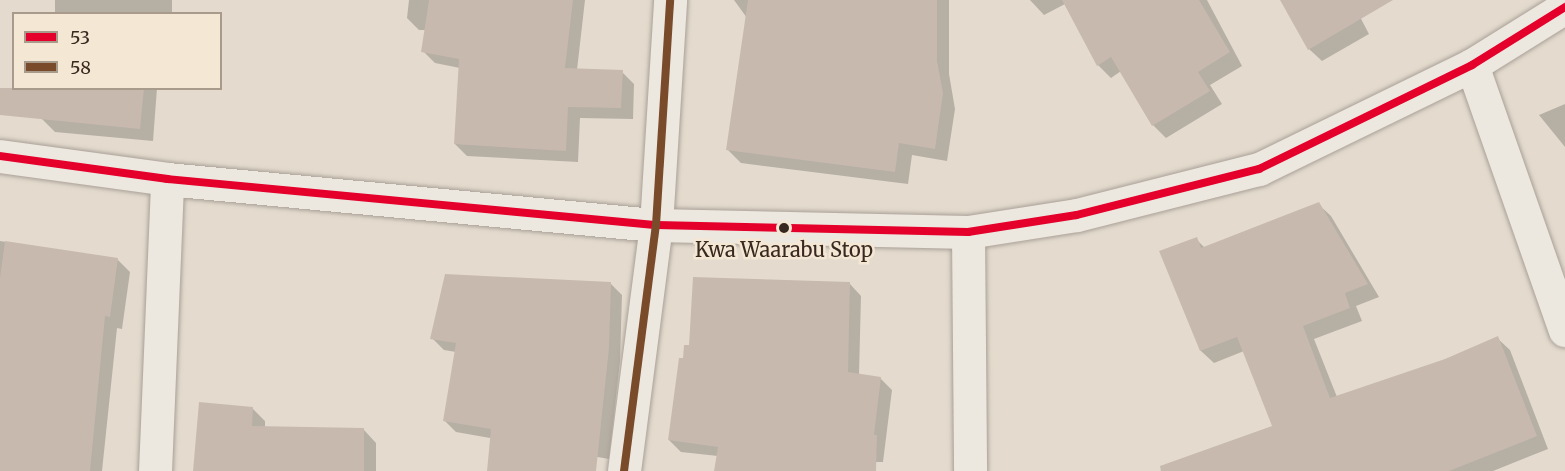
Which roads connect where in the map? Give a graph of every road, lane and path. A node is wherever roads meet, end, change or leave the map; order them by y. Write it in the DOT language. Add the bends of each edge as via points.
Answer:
graph roads {
  1 [pos="670,0"];
  2 [pos="1565,7"];
  3 [pos="1472,65"];
  4 [pos="0,156"];
  5 [pos="167,179"];
  6 [pos="656,225"];
  7 [pos="968,232"];
  8 [pos="1565,330"];
  9 [pos="155,471"];
  10 [pos="624,471"];
  11 [pos="970,471"];
  1 -- 6 [label="street"];
  2 -- 3 [label="street"];
  3 -- 7 [label="street" via="1259,169 1077,215"];
  3 -- 8 [label="street"];
  4 -- 5 [label="street"];
  5 -- 6 [label="street"];
  5 -- 9 [label="street"];
  6 -- 7 [label="street"];
  6 -- 10 [label="street"];
  7 -- 11 [label="street"];
}
